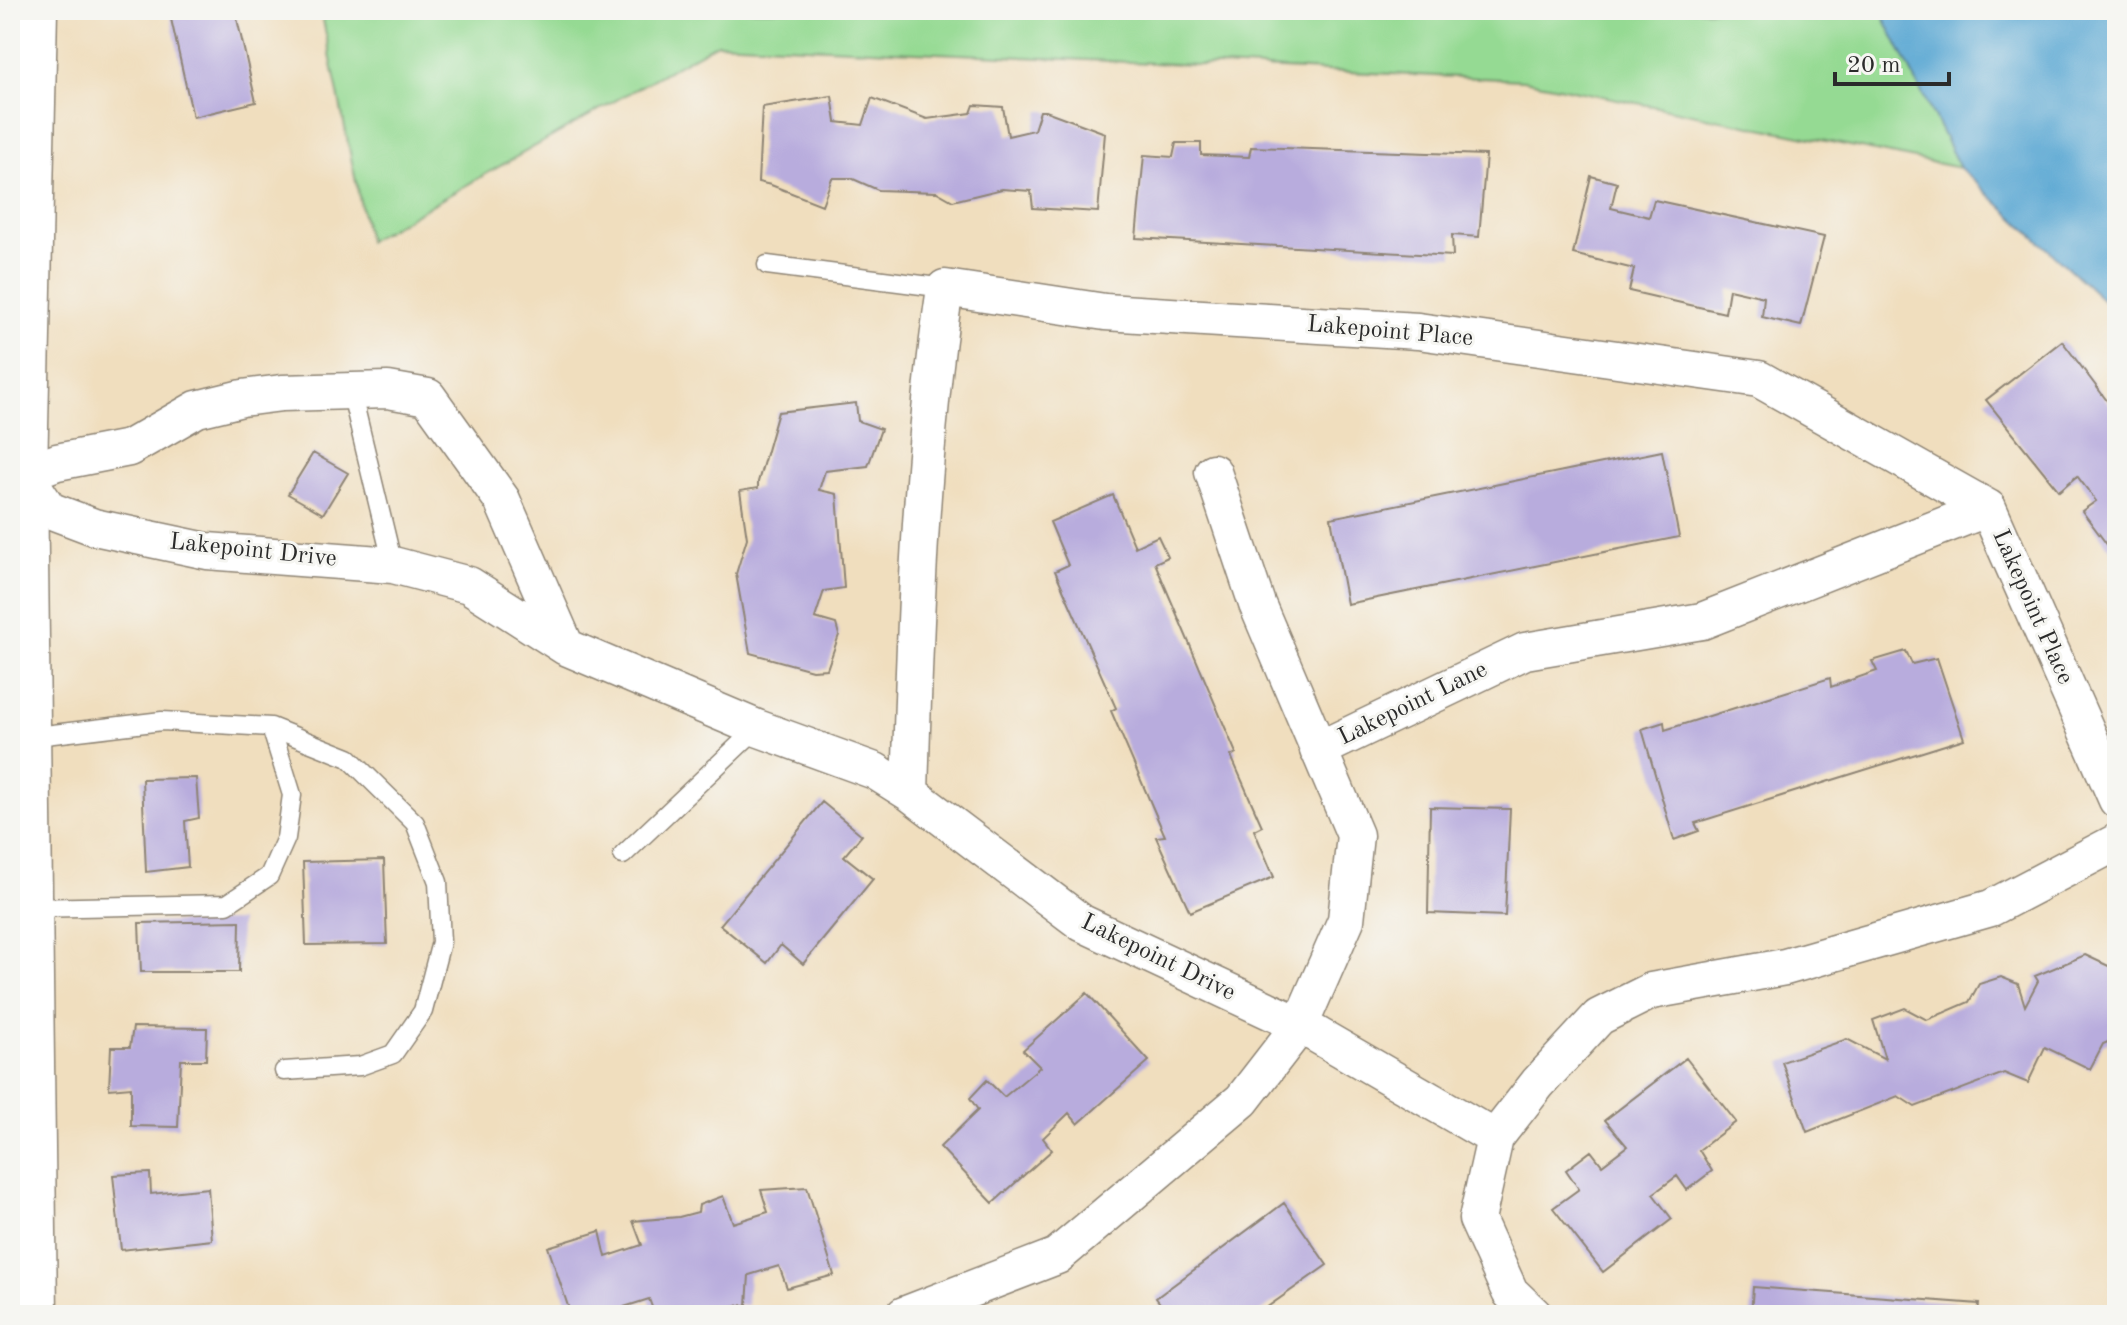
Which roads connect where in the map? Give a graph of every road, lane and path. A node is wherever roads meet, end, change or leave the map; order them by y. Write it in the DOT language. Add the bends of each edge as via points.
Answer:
graph roads {
  1 [pos="35,10"];
  2 [pos="767,265"];
  3 [pos="945,288"];
  4 [pos="351,391"];
  5 [pos="1213,472"];
  6 [pos="18,474"];
  7 [pos="1988,508"];
  8 [pos="393,565"];
  9 [pos="566,647"];
  10 [pos="271,727"];
  11 [pos="757,728"];
  12 [pos="28,737"];
  13 [pos="1318,750"];
  14 [pos="910,793"];
  15 [pos="2117,800"];
  16 [pos="2117,842"];
  17 [pos="623,855"];
  18 [pos="30,908"];
  19 [pos="1300,1025"];
  20 [pos="284,1071"];
  21 [pos="1495,1138"];
  22 [pos="35,1315"];
  23 [pos="904,1315"];
  24 [pos="1534,1315"];
  1 -- 6 [label="main road"];
  2 -- 3 [label="lane"];
  3 -- 7 [label="street, Lakepoint Place" via="1105,312 1418,331 1759,379"];
  3 -- 14 [label="street" via="933,365 916,599"];
  4 -- 6 [label="street" via="282,393 197,409 129,448"];
  4 -- 8 [label="lane"];
  4 -- 9 [label="street" via="428,397 502,500"];
  5 -- 13 [label="street" via="1257,604"];
  6 -- 8 [label="street, Lakepoint Drive" via="49,510 94,527 207,551"];
  6 -- 12 [label="main road"];
  7 -- 13 [label="street, Lakepoint Lane" via="1702,621 1525,651"];
  7 -- 15 [label="street, Lakepoint Place"];
  8 -- 9 [label="street, Lakepoint Drive" via="469,585"];
  9 -- 11 [label="street, Lakepoint Drive"];
  10 -- 12 [label="lane" via="162,721"];
  10 -- 18 [label="lane" via="292,795 286,838 269,876 227,904"];
  10 -- 20 [label="lane" via="349,758 415,823 438,882 441,942 423,1011 393,1054 360,1066"];
  11 -- 14 [label="street, Lakepoint Drive" via="875,771"];
  11 -- 17 [label="lane"];
  12 -- 18 [label="main road"];
  13 -- 19 [label="street, Lakepoint Lane" via="1355,835 1346,920"];
  14 -- 19 [label="street, Lakepoint Drive" via="1082,923"];
  16 -- 21 [label="street" via="1991,908 1785,967 1651,991 1599,1017"];
  18 -- 22 [label="main road"];
  19 -- 21 [label="street, Lakepoint Drive"];
  19 -- 23 [label="street, Lakepoint Lane" via="1242,1100 1057,1256"];
  21 -- 24 [label="street" via="1477,1219 1510,1292"];
}
